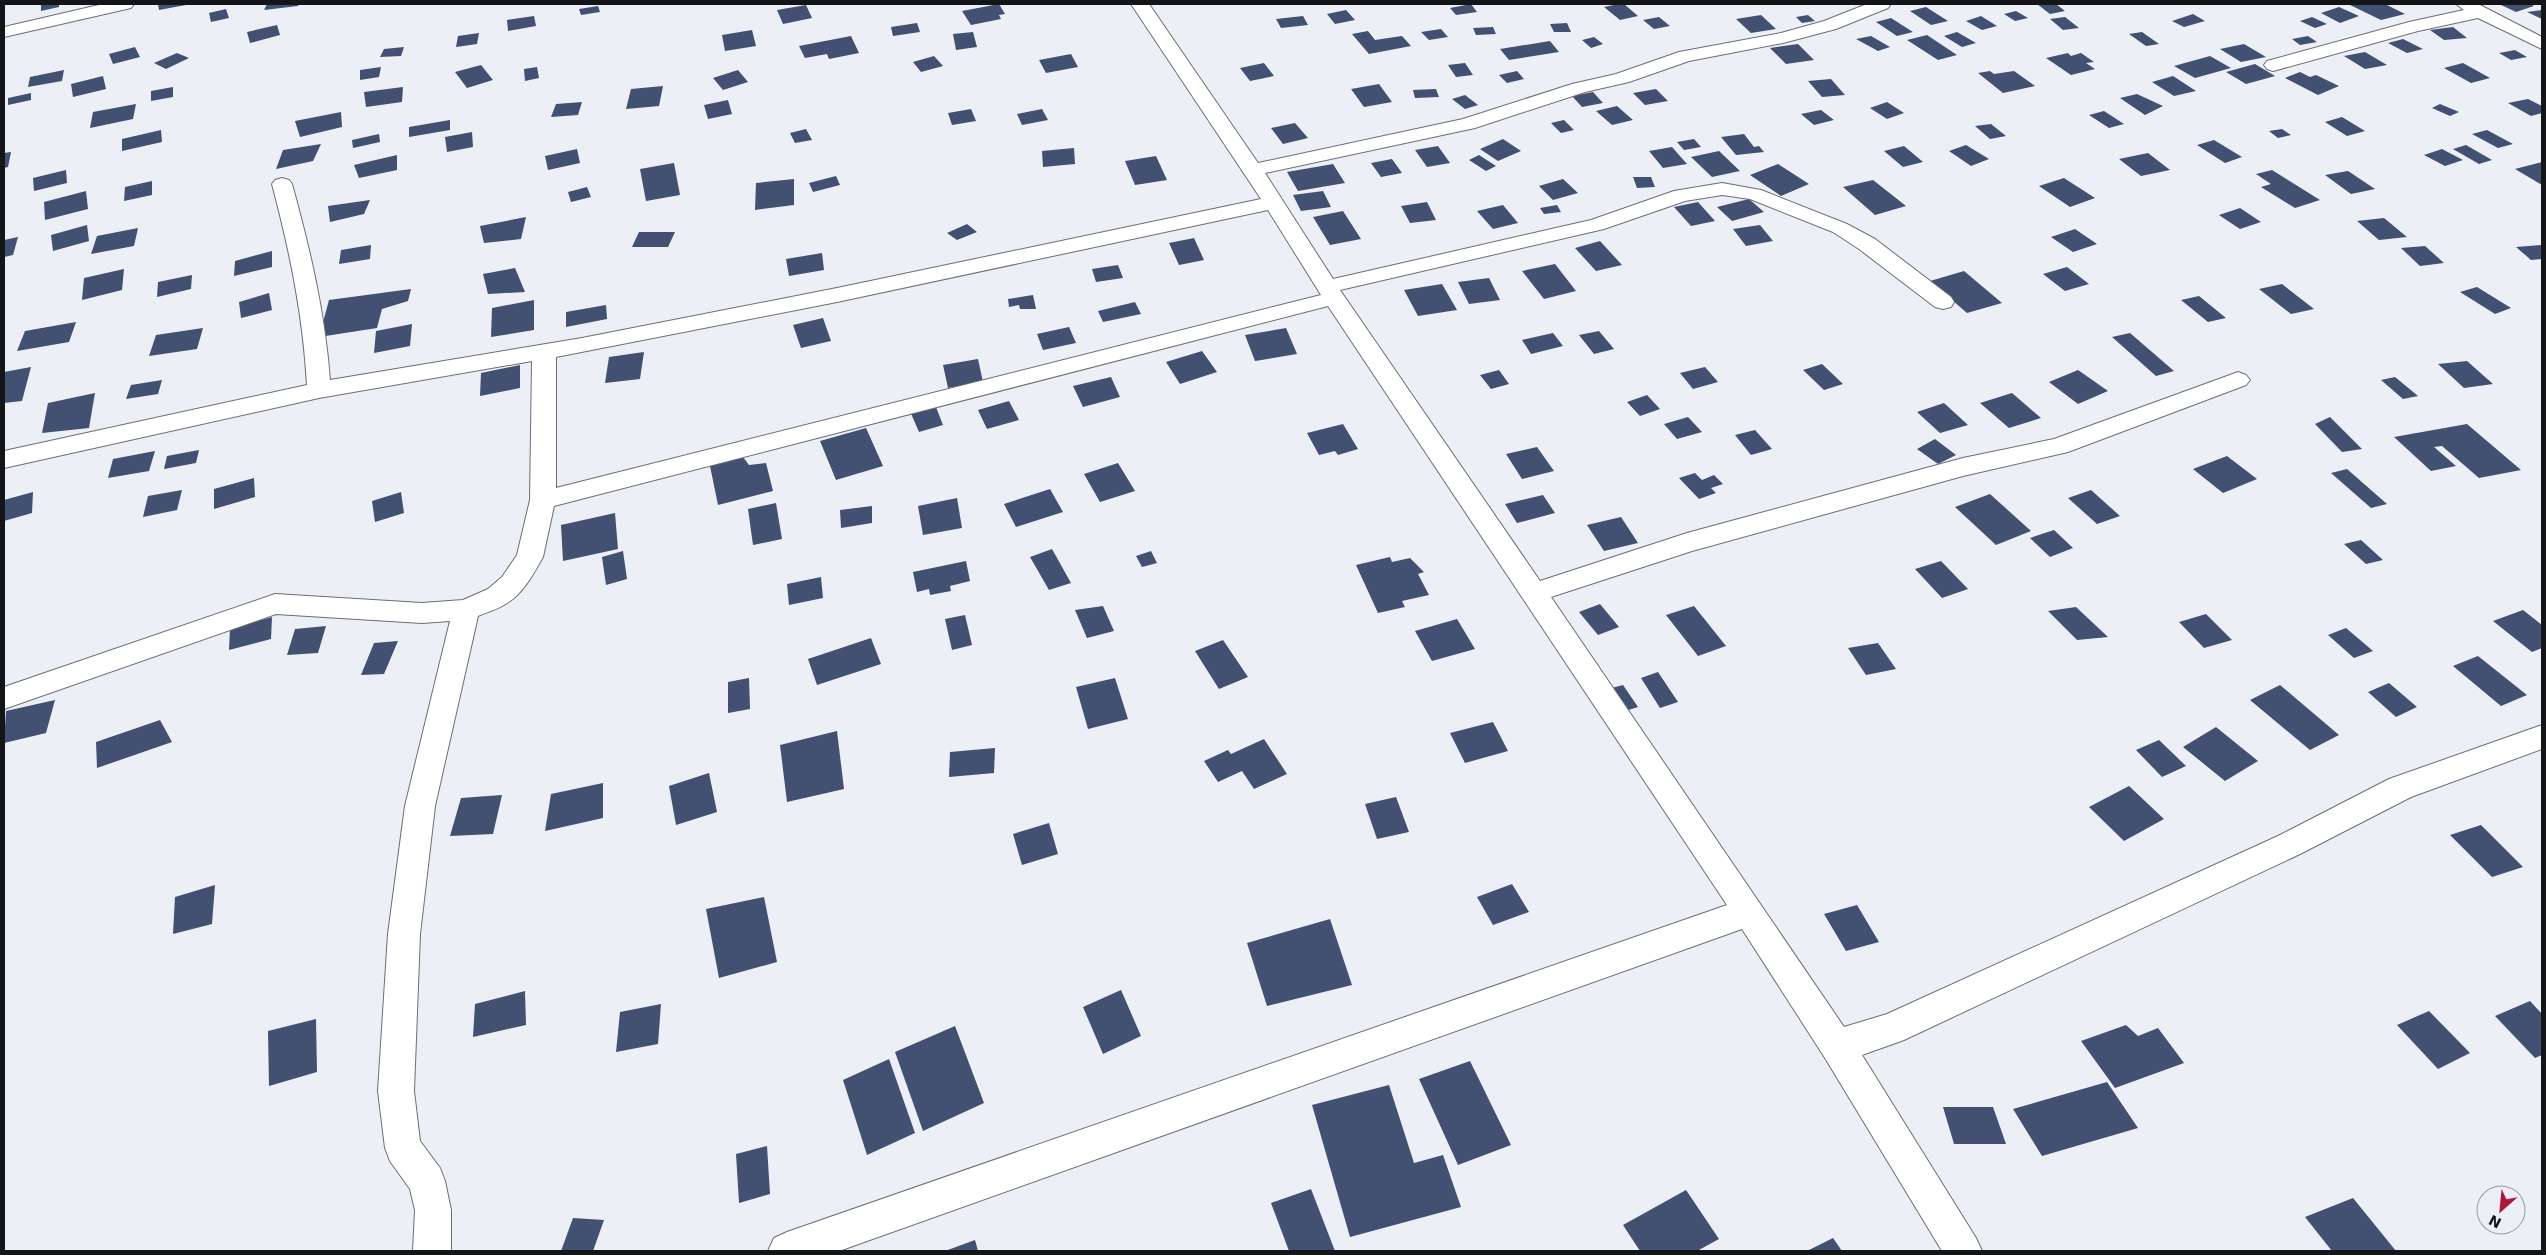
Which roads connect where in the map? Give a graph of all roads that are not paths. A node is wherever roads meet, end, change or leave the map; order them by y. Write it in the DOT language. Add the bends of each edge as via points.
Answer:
graph roads {
  1 [pos="1140,4"];
  2 [pos="1882,4"];
  3 [pos="115,5"];
  4 [pos="2472,8"];
  5 [pos="4,32"];
  6 [pos="2542,44"];
  7 [pos="2272,65"];
  8 [pos="1253,170"];
  9 [pos="282,184"];
  10 [pos="1273,203"];
  11 [pos="1330,292"];
  12 [pos="1943,302"];
  13 [pos="544,351"];
  14 [pos="2238,380"];
  15 [pos="318,390"];
  16 [pos="4,460"];
  17 [pos="543,500"];
  18 [pos="1533,593"];
  19 [pos="466,610"];
  20 [pos="4,698"];
  21 [pos="2542,737"];
  22 [pos="1749,912"];
  23 [pos="1837,1046"];
  24 [pos="432,1251"];
  25 [pos="787,1251"];
  26 [pos="1963,1251"];
  1 -- 8 [label="street"];
  2 -- 8 [label="street" via="1830,25 1783,38 1685,56 1468,124"];
  3 -- 5 [label="street"];
  4 -- 6 [label="street"];
  4 -- 7 [label="street"];
  8 -- 10 [label="street"];
  9 -- 15 [label="street" via="302,258 316,348"];
  10 -- 11 [label="street"];
  10 -- 13 [label="street" via="837,295"];
  11 -- 12 [label="street" via="1597,225 1681,195 1722,188 1754,194 1840,228 1867,244"];
  11 -- 17 [label="street"];
  11 -- 18 [label="street"];
  13 -- 15 [label="street"];
  13 -- 17 [label="street"];
  14 -- 18 [label="street" via="2059,446 1963,467 1687,543"];
  15 -- 16 [label="street"];
  17 -- 19 [label="street" via="530,557 498,596"];
  18 -- 22 [label="street"];
  19 -- 20 [label="street" via="422,613 275,604"];
  19 -- 24 [label="street" via="420,806 404,934 396,1091 403,1148 427,1180 433,1210"];
  21 -- 23 [label="street" via="2400,788 2290,845 1892,1029"];
  22 -- 23 [label="street"];
  22 -- 25 [label="street"];
  23 -- 26 [label="street"];
}
